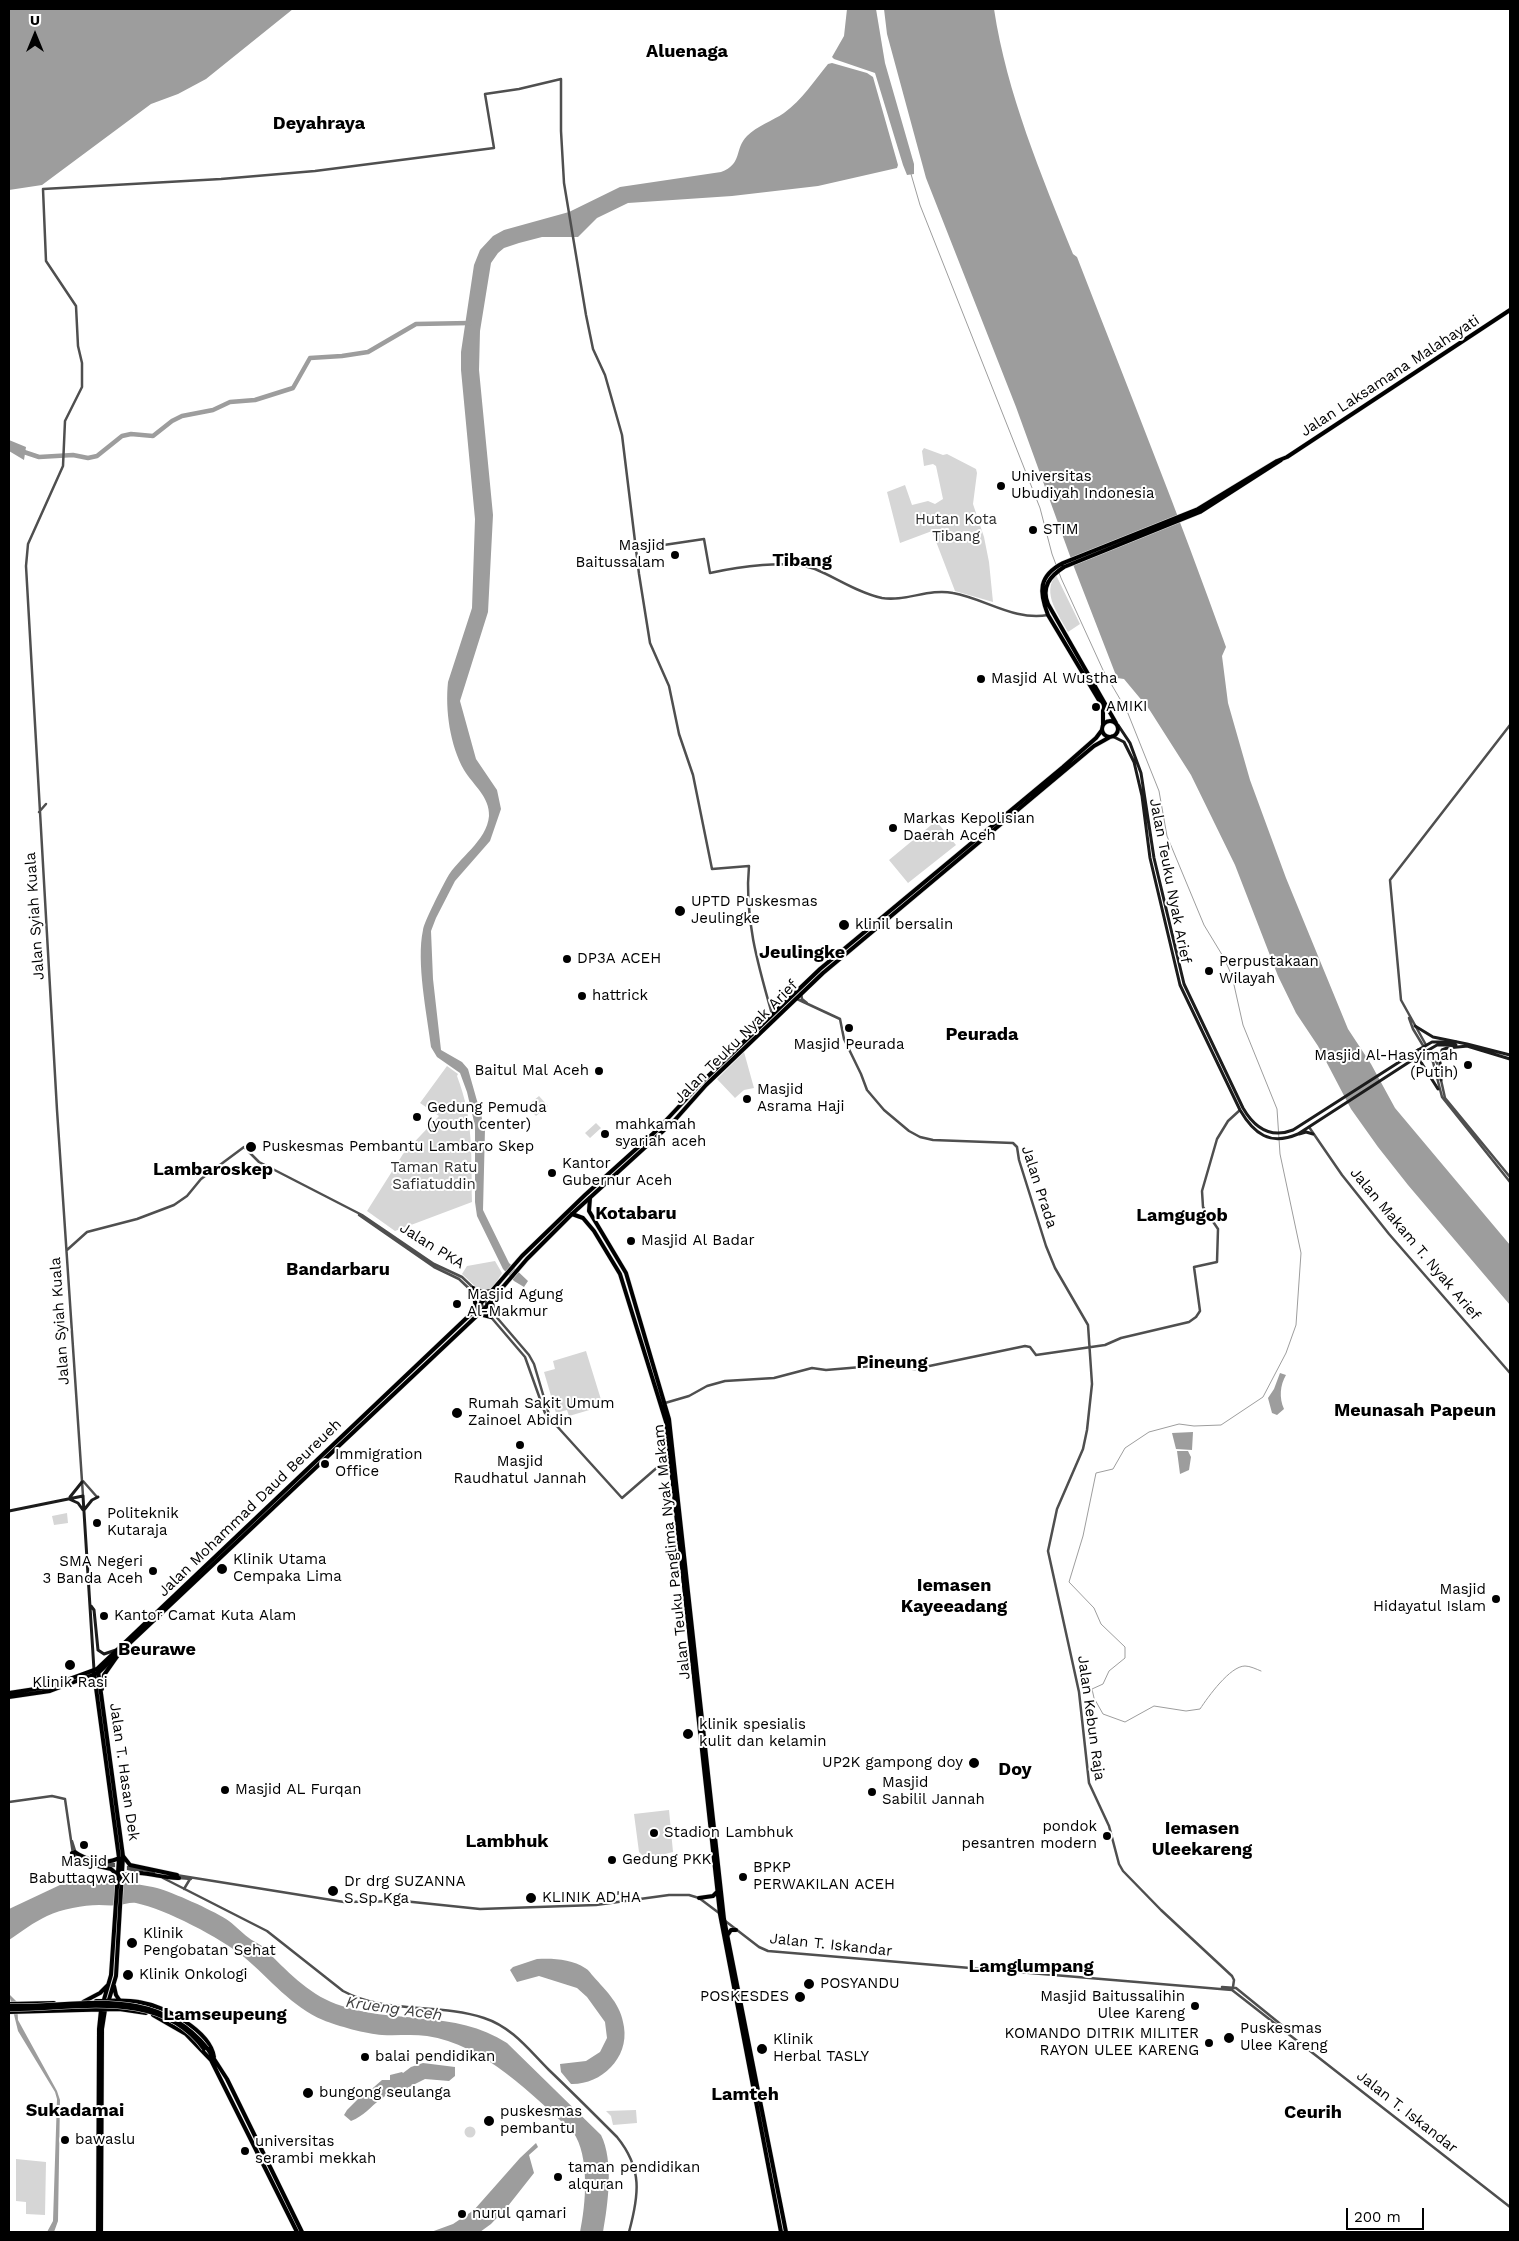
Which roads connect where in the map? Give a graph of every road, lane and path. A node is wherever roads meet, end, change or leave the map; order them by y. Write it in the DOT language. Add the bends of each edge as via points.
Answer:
graph roads {
  1 [pos="1510,310"];
  2 [pos="637,549"];
  3 [pos="1053,571"];
  4 [pos="1048,615"];
  5 [pos="1117,724"];
  6 [pos="1510,726"];
  7 [pos="1103,727"];
  8 [pos="1111,737"];
  9 [pos="46,804"];
  10 [pos="39,812"];
  11 [pos="1152,858"];
  12 [pos="882,920"];
  13 [pos="801,993"];
  14 [pos="796,998"];
  15 [pos="808,1004"];
  16 [pos="772,1014"];
  17 [pos="1409,1017"];
  18 [pos="1414,1026"];
  19 [pos="1456,1044"];
  20 [pos="1467,1045"];
  21 [pos="1214,1054"];
  22 [pos="1418,1056"];
  23 [pos="1510,1057"];
  24 [pos="1441,1080"];
  25 [pos="1440,1090"];
  26 [pos="1240,1110"];
  27 [pos="1309,1124"];
  28 [pos="1298,1134"];
  29 [pos="1313,1134"];
  30 [pos="616,1170"];
  31 [pos="1510,1177"];
  32 [pos="1510,1182"];
  33 [pos="590,1197"];
  34 [pos="358,1214"];
  35 [pos="572,1214"];
  36 [pos="66,1250"];
  37 [pos="507,1279"];
  38 [pos="473,1288"];
  39 [pos="493,1290"];
  40 [pos="474,1294"];
  41 [pos="630,1294"];
  42 [pos="492,1300"];
  43 [pos="484,1301"];
  44 [pos="486,1307"];
  45 [pos="477,1312"];
  46 [pos="492,1315"];
  47 [pos="1090,1348"];
  48 [pos="529,1355"];
  49 [pos="525,1358"];
  50 [pos="1510,1373"];
  51 [pos="538,1378"];
  52 [pos="533,1379"];
  53 [pos="544,1394"];
  54 [pos="538,1395"];
  55 [pos="665,1403"];
  56 [pos="379,1404"];
  57 [pos="550,1418"];
  58 [pos="669,1454"];
  59 [pos="660,1466"];
  60 [pos="671,1470"];
  61 [pos="82,1481"];
  62 [pos="83,1496"];
  63 [pos="98,1497"];
  64 [pos="68,1499"];
  65 [pos="9,1511"];
  66 [pos="84,1511"];
  67 [pos="685,1575"];
  68 [pos="91,1605"];
  69 [pos="123,1649"];
  70 [pos="117,1650"];
  71 [pos="96,1672"];
  72 [pos="9,1693"];
  73 [pos="102,1694"];
  74 [pos="9,1697"];
  75 [pos="9,1802"];
  76 [pos="73,1852"];
  77 [pos="715,1852"];
  78 [pos="121,1857"];
  79 [pos="114,1865"];
  80 [pos="128,1868"];
  81 [pos="121,1877"];
  82 [pos="179,1877"];
  83 [pos="163,1878"];
  84 [pos="190,1878"];
  85 [pos="185,1888"];
  86 [pos="717,1892"];
  87 [pos="699,1898"];
  88 [pos="720,1914"];
  89 [pos="724,1919"];
  90 [pos="736,1930"];
  91 [pos="727,1936"];
  92 [pos="115,1958"];
  93 [pos="109,1984"];
  94 [pos="114,1984"];
  95 [pos="1233,1987"];
  96 [pos="1219,1988"];
  97 [pos="104,2001"];
  98 [pos="109,2001"];
  99 [pos="120,2001"];
  100 [pos="83,2002"];
  101 [pos="9,2008"];
  102 [pos="103,2010"];
  103 [pos="1291,2034"];
  104 [pos="746,2042"];
  105 [pos="213,2059"];
  106 [pos="764,2131"];
  107 [pos="260,2154"];
  108 [pos="1510,2206"];
  109 [pos="100,2232"];
  110 [pos="297,2232"];
  111 [pos="302,2232"];
  112 [pos="629,2232"];
  113 [pos="781,2232"];
  114 [pos="786,2232"];
  1 -- 3 [label="main road, Jalan Laksamana Malahayati" via="1256,478 1196,512"];
  2 -- 4 [label="street" via="704,539 710,573 753,566 801,566 880,597 951,592 1016,615"];
  2 -- 10 [label="street, Jalan Syiah Kuala" via="622,435 605,375 593,349 580,282 564,183 561,80 485,94 494,148 278,174 43,189 46,261 76,306 82,388 65,422 64,461 28,544 26,572"];
  2 -- 16 [label="street" via="650,643 669,686 679,734 693,775 712,869 749,866 748,916"];
  3 -- 4 [label="main road" via="1045,579 1042,589"];
  3 -- 5 [label="main road" via="1045,589 1048,604"];
  4 -- 7 [label="main road" via="1103,707"];
  5 -- 7 [label="main road" via="1111,721"];
  5 -- 8 [label="main road" via="1118,732"];
  5 -- 11 [label="main road, Jalan Teuku Nyak Arief" via="1130,743 1138,764"];
  6 -- 17 [label="street" via="1390,878 1399,990"];
  7 -- 8 [label="main road" via="1106,735"];
  7 -- 12 [label="main road, Jalan Teuku Nyak Arief" via="1096,738 1063,767"];
  8 -- 11 [label="main road, Jalan Teuku Nyak Arief" via="1124,742 1134,762"];
  8 -- 12 [label="main road, Jalan Teuku Nyak Arief" via="1094,746"];
  9 -- 10 [label="street"];
  10 -- 36 [label="street, Jalan Syiah Kuala"];
  11 -- 21 [label="main road, Jalan Teuku Nyak Arief" via="1182,977"];
  12 -- 13 [label="main road, Jalan Teuku Nyak Arief"];
  12 -- 16 [label="main road, Jalan Teuku Nyak Arief" via="836,955"];
  13 -- 14 [label="main road, Jalan Teuku Nyak Arief"];
  13 -- 15 [label="street"];
  14 -- 15 [label="street"];
  14 -- 30 [label="main road, Jalan Teuku Nyak Arief" via="674,1120"];
  15 -- 47 [label="street, Jalan Prada" via="840,1019 844,1039 866,1090 909,1131 927,1139 1013,1144 1017,1147 1046,1246 1057,1273 1087,1321"];
  16 -- 30 [label="main road, Jalan Teuku Nyak Arief"];
  17 -- 18 [label="street"];
  17 -- 25 [label="street" via="1433,1062"];
  18 -- 20 [label="main road" via="1433,1037"];
  18 -- 24 [label="street" via="1437,1063"];
  19 -- 20 [label="main road"];
  19 -- 22 [label="main road, Jalan Teuku Nyak Arief, bridge" via="1437,1045"];
  19 -- 27 [label="main road, Jalan Teuku Nyak Arief, bridge" via="1435,1041 1418,1050"];
  20 -- 23 [label="main road"];
  20 -- 24 [label="main road" via="1442,1050"];
  21 -- 26 [label="main road, Jalan Teuku Nyak Arief"];
  21 -- 27 [label="main road, Jalan Teuku Nyak Arief" via="1248,1117 1258,1127 1271,1132 1287,1132"];
  22 -- 25 [label="main road"];
  22 -- 27 [label="main road, Jalan Teuku Nyak Arief"];
  24 -- 25 [label="street"];
  25 -- 31 [label="street"];
  25 -- 32 [label="street" via="1455,1116"];
  26 -- 28 [label="main road, Jalan Teuku Nyak Arief" via="1254,1130 1271,1138"];
  26 -- 47 [label="street" via="1219,1134 1203,1186 1202,1204 1217,1227 1218,1249 1217,1262 1194,1268 1199,1313 1184,1324"];
  27 -- 28 [label="main road, Jalan Teuku Nyak Arief"];
  27 -- 29 [label="street, Jalan Makam T. Nyak Arief"];
  28 -- 29 [label="main road"];
  29 -- 50 [label="street, Jalan Makam T. Nyak Arief" via="1389,1234"];
  30 -- 33 [label="main road, Jalan Teuku Nyak Arief"];
  30 -- 37 [label="main road, Jalan Teuku Nyak Arief" via="516,1262"];
  33 -- 35 [label="main road, Jalan Teuku Nyak Arief"];
  33 -- 41 [label="main road, Jalan Teuku Panglima Nyak Makam" via="589,1211 623,1267"];
  34 -- 36 [label="street, Jalan PKA" via="260,1162 244,1147 201,1179 174,1205 88,1232"];
  34 -- 38 [label="street, Jalan PKA" via="434,1264 462,1277"];
  34 -- 40 [label="street, Jalan PKA" via="434,1267 459,1279"];
  35 -- 37 [label="main road, Jalan Teuku Nyak Arief"];
  35 -- 41 [label="main road, Jalan Teuku Panglima Nyak Makam" via="583,1218 594,1231"];
  36 -- 61 [label="street, Jalan Syiah Kuala"];
  37 -- 39 [label="main road, Jalan Teuku Nyak Arief"];
  37 -- 42 [label="main road, Jalan Teuku Nyak Arief"];
  38 -- 39 [label="main road" via="486,1293"];
  38 -- 43 [label="street, Jalan PKA"];
  39 -- 43 [label="main road, Jalan Teuku Nyak Arief"];
  40 -- 43 [label="street, Jalan PKA"];
  40 -- 45 [label="main road"];
  41 -- 55 [label="main road, Jalan Teuku Panglima Nyak Makam"];
  41 -- 58 [label="main road, Jalan Teuku Panglima Nyak Makam" via="664,1416"];
  42 -- 44 [label="main road, Jalan Teuku Nyak Arief"];
  42 -- 46 [label="main road"];
  43 -- 44 [label="street, Jalan PKA"];
  43 -- 45 [label="main road, Jalan Mohammad Daud Beureueh"];
  44 -- 45 [label="main road, Jalan Mohammad Daud Beureueh"];
  44 -- 46 [label="street"];
  45 -- 46 [label="main road"];
  45 -- 56 [label="main road, Jalan Mohammad Daud Beureueh"];
  46 -- 48 [label="street"];
  46 -- 49 [label="street"];
  47 -- 55 [label="street" via="1038,1355 1025,1346 915,1369 873,1366 808,1369 774,1378 721,1382"];
  47 -- 95 [label="street, Jalan Kebun Raja" via="1092,1394 1085,1442 1057,1509 1048,1546 1079,1692 1087,1778 1109,1826 1123,1871 1232,1976"];
  48 -- 49 [label="street"];
  48 -- 51 [label="street"];
  49 -- 52 [label="street"];
  51 -- 52 [label="street"];
  51 -- 53 [label="street"];
  52 -- 54 [label="street"];
  53 -- 54 [label="street"];
  53 -- 57 [label="street"];
  54 -- 57 [label="street"];
  55 -- 67 [label="main road, Jalan Teuku Panglima Nyak Makam" via="672,1438"];
  56 -- 69 [label="main road, Jalan Mohammad Daud Beureueh"];
  56 -- 70 [label="main road, Jalan Mohammad Daud Beureueh"];
  57 -- 59 [label="street" via="622,1498"];
  58 -- 59 [label="street"];
  58 -- 60 [label="main road, Jalan Teuku Panglima Nyak Makam"];
  59 -- 60 [label="street"];
  60 -- 67 [label="main road, Jalan Teuku Panglima Nyak Makam"];
  61 -- 62 [label="street, Jalan Syiah Kuala"];
  61 -- 63 [label="street"];
  61 -- 64 [label="main road"];
  62 -- 64 [label="main road"];
  62 -- 66 [label="main road, Jalan Syiah Kuala"];
  63 -- 66 [label="main road"];
  64 -- 65 [label="main road"];
  64 -- 66 [label="main road"];
  66 -- 68 [label="main road, Jalan Syiah Kuala"];
  67 -- 77 [label="main road, Jalan Teuku Panglima Nyak Makam"];
  68 -- 70 [label="main road" via="98,1650 104,1654"];
  68 -- 71 [label="main road, Jalan Syiah Kuala"];
  69 -- 71 [label="main road, Jalan Mohammad Daud Beureueh"];
  69 -- 73 [label="main road" via="104,1675"];
  70 -- 71 [label="main road, Jalan Mohammad Daud Beureueh"];
  71 -- 72 [label="main road, Jalan Mohammad Daud Beureueh" via="48,1687"];
  71 -- 73 [label="main road, Jalan T. Hasan Dek"];
  71 -- 74 [label="main road, Jalan Mohammad Daud Beureueh" via="50,1691"];
  71 -- 78 [label="main road, Jalan T. Hasan Dek"];
  73 -- 78 [label="main road, Jalan T. Hasan Dek"];
  75 -- 76 [label="street" via="52,1796 65,1799"];
  76 -- 78 [label="main road" via="82,1857 108,1861"];
  76 -- 79 [label="street" via="79,1858"];
  76 -- 81 [label="main road" via="76,1861 111,1869"];
  77 -- 86 [label="main road, Jalan Teuku Panglima Nyak Makam"];
  77 -- 89 [label="main road, Jalan Teuku Panglima Nyak Makam"];
  78 -- 81 [label="main road, Jalan T. Hasan Dek"];
  78 -- 82 [label="main road" via="130,1865"];
  80 -- 82 [label="street"];
  81 -- 83 [label="main road" via="132,1873"];
  81 -- 92 [label="main road, Jalan T. Hasan Dek"];
  82 -- 83 [label="main road"];
  82 -- 84 [label="street"];
  82 -- 85 [label="street"];
  83 -- 85 [label="street"];
  84 -- 85 [label="street"];
  84 -- 87 [label="street" via="344,1902 403,1901 480,1909 604,1904 669,1895"];
  85 -- 112 [label="street" via="266,1931 355,1998 449,2010 486,2019 509,2031 618,2137 628,2151 638,2188"];
  86 -- 87 [label="main road" via="713,1896"];
  86 -- 88 [label="main road, Jalan Teuku Panglima Nyak Makam"];
  87 -- 88 [label="street, Jalan T. Iskandar"];
  88 -- 89 [label="street, Jalan T. Iskandar"];
  88 -- 104 [label="main road, Jalan Teuku Panglima Nyak Makam"];
  89 -- 90 [label="street, Jalan T. Iskandar"];
  89 -- 91 [label="main road, Jalan Teuku Panglima Nyak Makam"];
  90 -- 91 [label="main road" via="731,1930"];
  90 -- 96 [label="street, Jalan T. Iskandar" via="768,1951"];
  91 -- 104 [label="main road, Jalan Teuku Panglima Nyak Makam"];
  92 -- 93 [label="main road"];
  92 -- 94 [label="main road"];
  93 -- 97 [label="main road"];
  93 -- 100 [label="main road"];
  94 -- 98 [label="main road"];
  94 -- 99 [label="main road"];
  95 -- 96 [label="street, Jalan T. Iskandar"];
  95 -- 103 [label="street, Jalan T. Iskandar"];
  96 -- 103 [label="street, Jalan T. Iskandar" via="1236,1991"];
  97 -- 98 [label="main road"];
  97 -- 100 [label="main road"];
  97 -- 102 [label="main road"];
  98 -- 99 [label="main road"];
  98 -- 102 [label="main road"];
  99 -- 105 [label="main road" via="147,2004 174,2014 210,2046"];
  100 -- 101 [label="main road, bridge" via="19,2004"];
  101 -- 102 [label="main road, bridge" via="20,2012"];
  101 -- 105 [label="main road, bridge" via="144,2006 181,2022"];
  102 -- 105 [label="main road" via="138,2011 164,2020 186,2034"];
  102 -- 109 [label="main road" via="98,2048"];
  103 -- 108 [label="street, Jalan T. Iskandar"];
  104 -- 106 [label="main road"];
  105 -- 107 [label="main road"];
  106 -- 113 [label="main road"];
  106 -- 114 [label="main road"];
  107 -- 110 [label="main road"];
  107 -- 111 [label="main road"];
}
